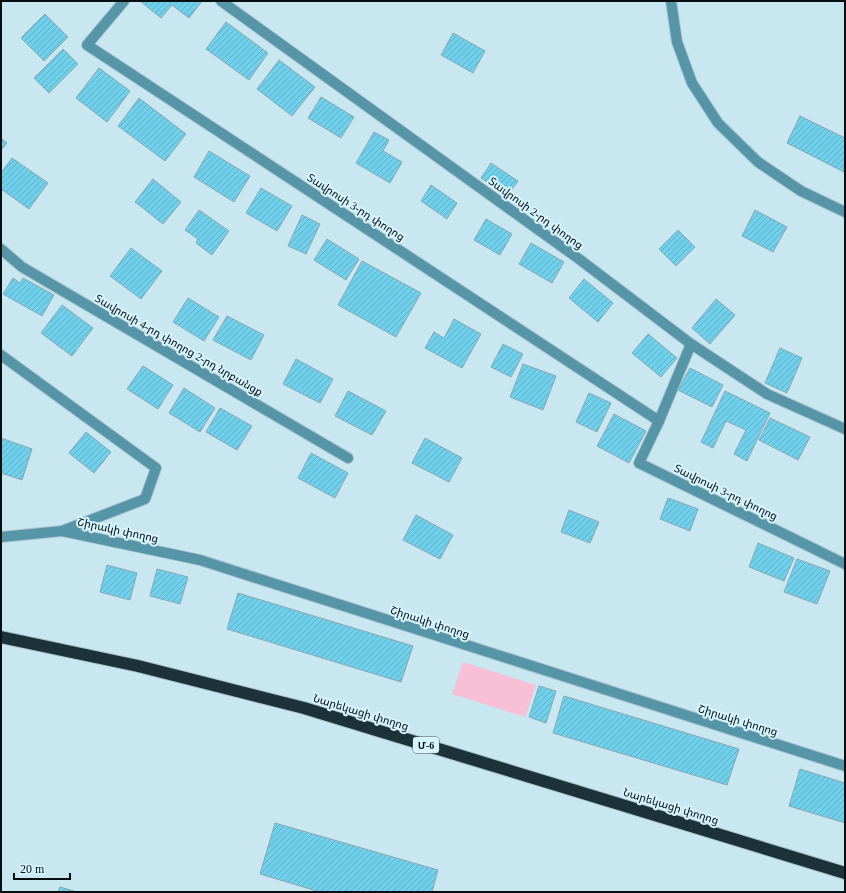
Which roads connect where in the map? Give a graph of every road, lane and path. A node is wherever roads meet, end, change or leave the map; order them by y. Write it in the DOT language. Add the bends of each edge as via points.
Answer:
graph roads {
  1 [pos="124,1"];
  2 [pos="221,1"];
  3 [pos="671,1"];
  4 [pos="845,212"];
  5 [pos="1,249"];
  6 [pos="691,344"];
  7 [pos="1,355"];
  8 [pos="659,421"];
  9 [pos="845,429"];
  10 [pos="348,458"];
  11 [pos="62,531"];
  12 [pos="1,537"];
  13 [pos="845,564"];
  14 [pos="1,637"];
  15 [pos="845,766"];
  16 [pos="845,874"];
  1 -- 8 [label="street, Տավրոսի 3-րդ փողոց" via="87,45"];
  2 -- 6 [label="street, Տավրոսի 2-րդ փողոց" via="580,259"];
  3 -- 4 [label="street" via="677,42 692,84 718,123 758,162 800,191"];
  5 -- 10 [label="street, Տավրոսի 4-րդ փողոց 2-րդ նրբանցք" via="22,267"];
  6 -- 8 [label="street, Տավրոսի 3-րդ փողոց"];
  6 -- 9 [label="street, Տավրոսի 2-րդ փողոց" via="767,394"];
  7 -- 11 [label="street" via="156,468 145,499"];
  8 -- 13 [label="street, Տավրոսի 3-րդ փողոց" via="639,463"];
  11 -- 12 [label="street, Շիրակի փողոց"];
  11 -- 15 [label="street, Շիրակի փողոց" via="200,560"];
  14 -- 16 [label="highway, Նարեկացի փողոց / Մ-6" via="138,666 304,708"];
}
